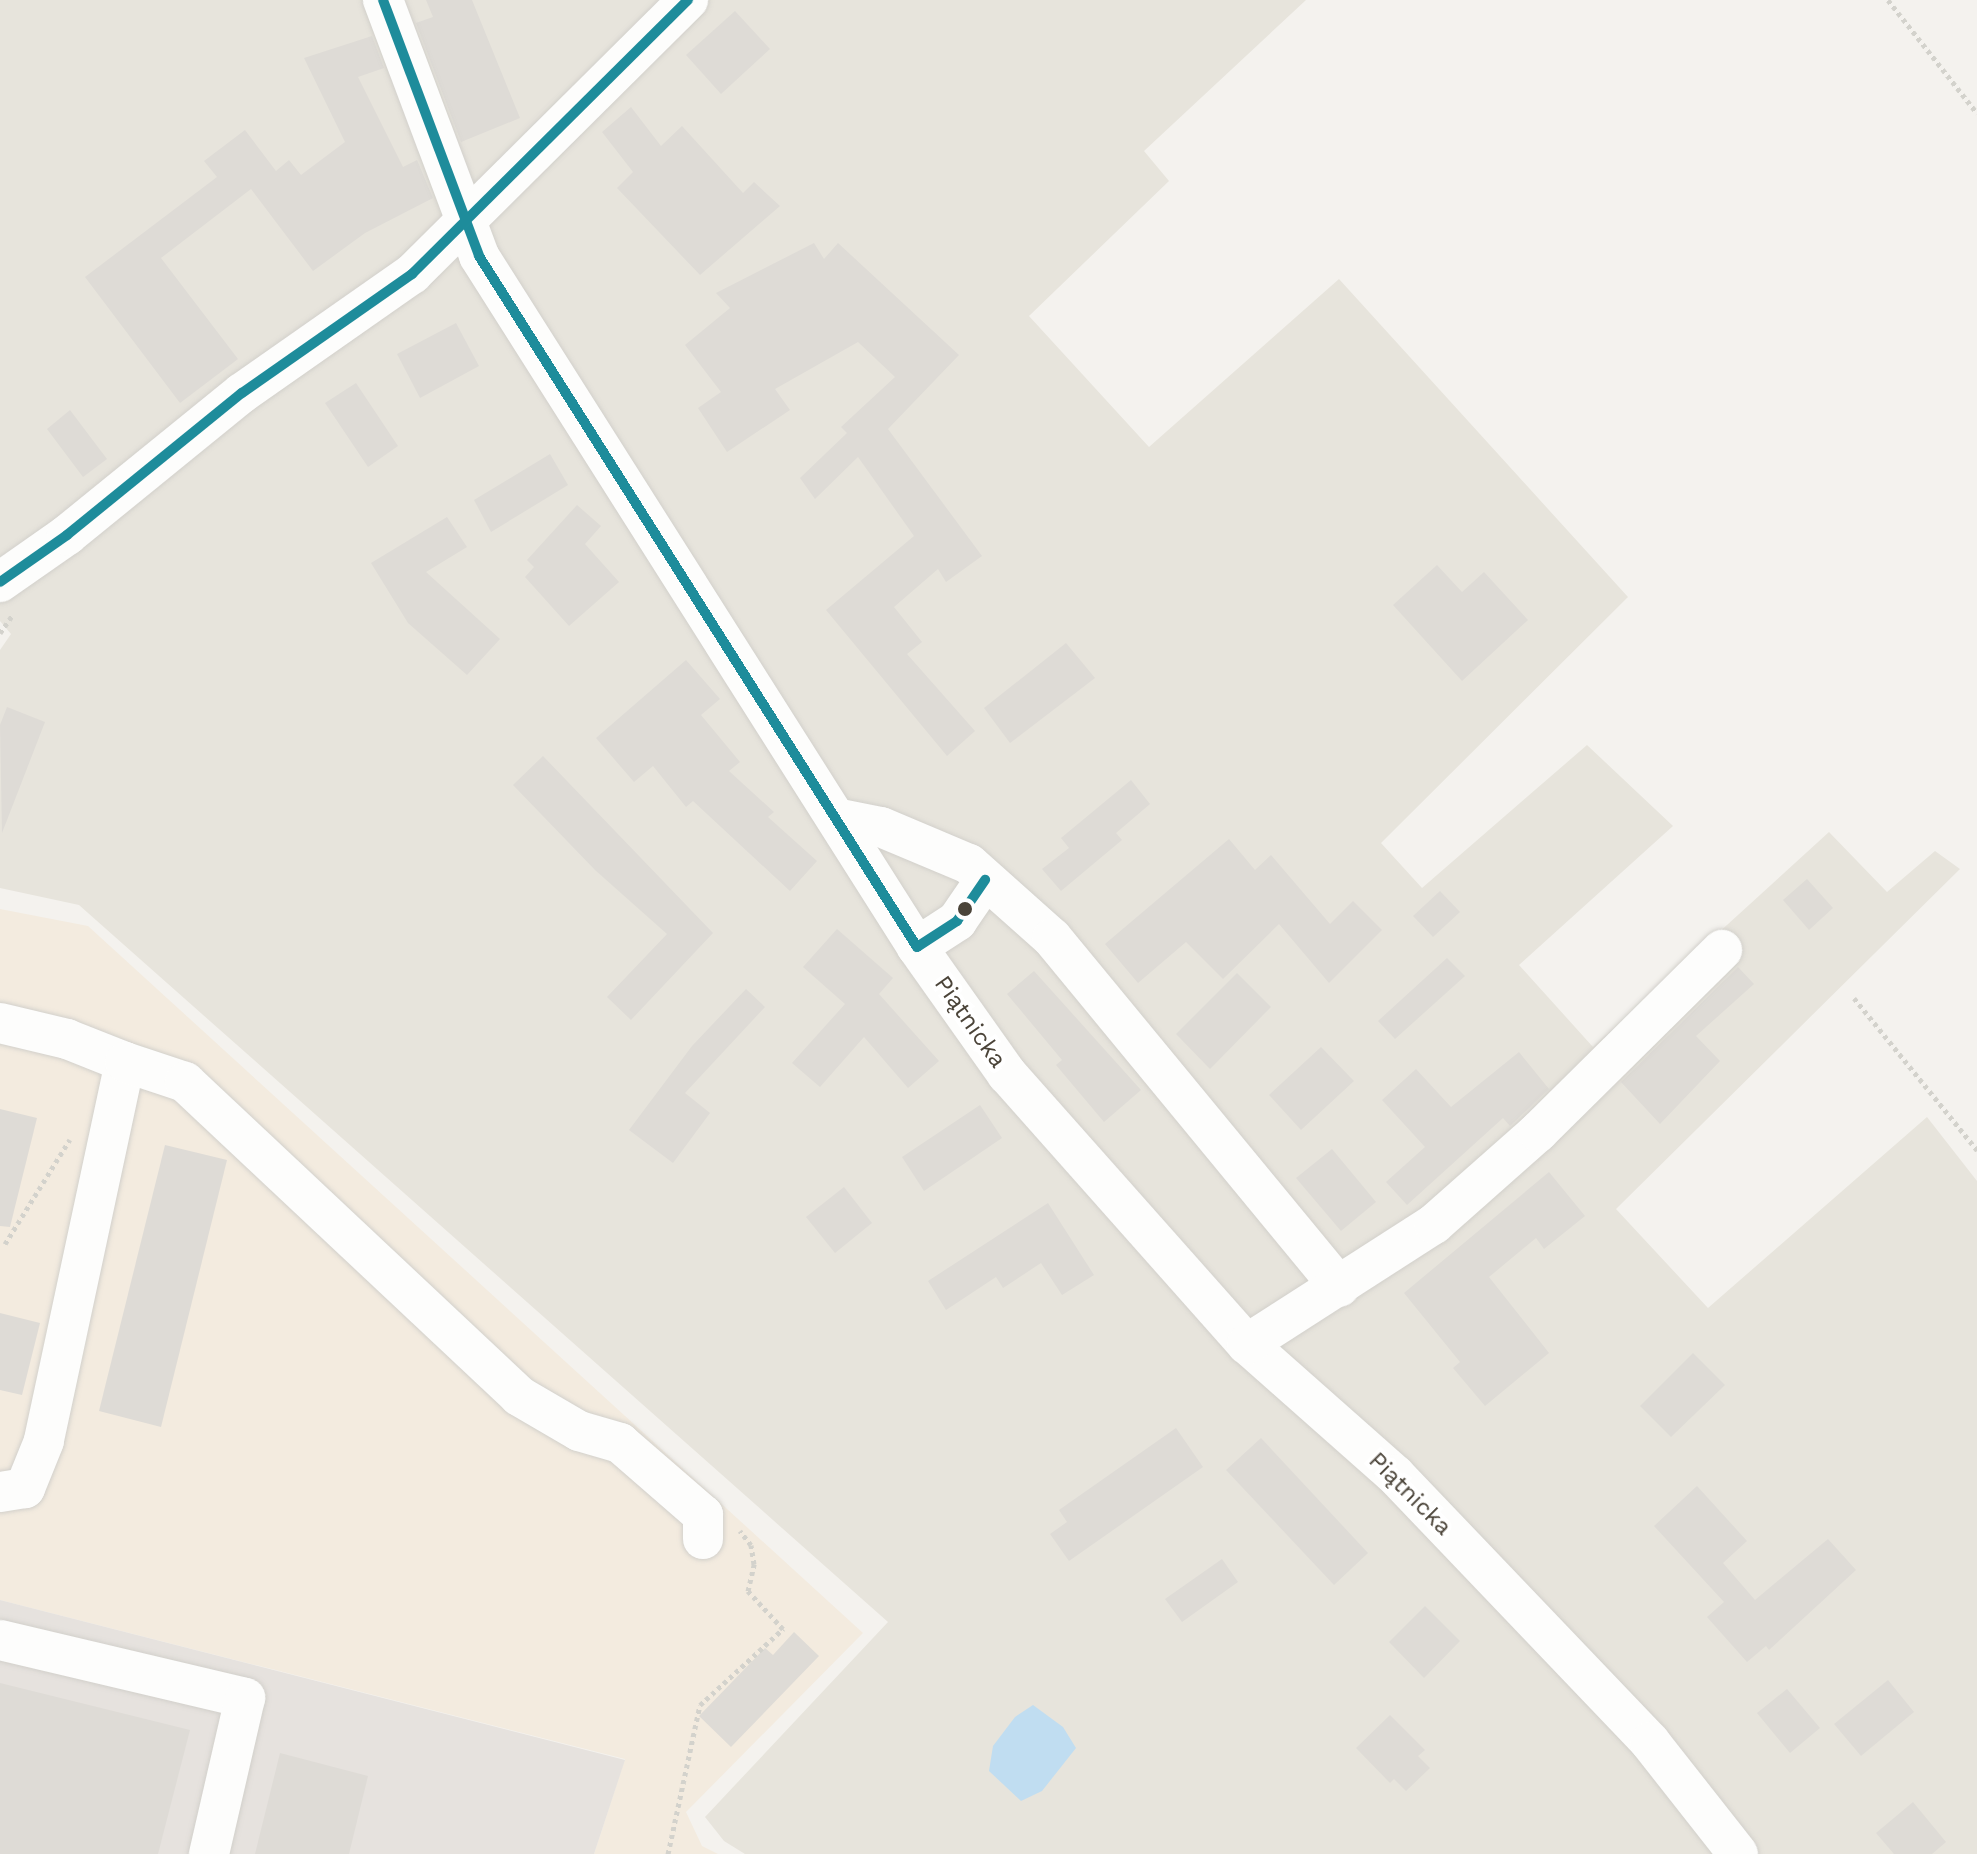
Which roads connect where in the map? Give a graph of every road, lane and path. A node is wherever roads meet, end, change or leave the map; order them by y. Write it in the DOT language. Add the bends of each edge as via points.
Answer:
graph roads {
  1 [pos="383,0"];
  2 [pos="688,0"];
  3 [pos="1888,0"];
  4 [pos="1977,113"];
  5 [pos="467,223"];
  6 [pos="0,582"];
  7 [pos="836,818"];
  8 [pos="985,880"];
  9 [pos="917,947"];
  10 [pos="1722,950"];
  11 [pos="1854,998"];
  12 [pos="0,1023"];
  13 [pos="125,1062"];
  14 [pos="1977,1150"];
  15 [pos="1340,1287"];
  16 [pos="1247,1344"];
  17 [pos="0,1492"];
  18 [pos="703,1539"];
  19 [pos="0,1640"];
  20 [pos="209,1854"];
  21 [pos="1738,1854"];
  1 -- 5 [label="street, Piątnicka"];
  2 -- 5 [label="street"];
  3 -- 4 [label="path"];
  5 -- 6 [label="street" via="412,274 242,393 67,535"];
  5 -- 7 [label="street, Piątnicka" via="479,256"];
  7 -- 8 [label="street" via="881,827 941,850 969,864"];
  7 -- 9 [label="street, Piątnicka"];
  8 -- 9 [label="street" via="957,921"];
  8 -- 15 [label="street" via="1052,938"];
  9 -- 16 [label="street, Piątnicka" via="1007,1074"];
  10 -- 15 [label="street" via="1538,1132 1445,1214"];
  11 -- 14 [label="path"];
  12 -- 13 [label="street" via="67,1039"];
  13 -- 17 [label="street" via="44,1441 25,1488"];
  13 -- 18 [label="street" via="185,1082 519,1396 579,1431 620,1443 703,1515"];
  15 -- 16 [label="street"];
  16 -- 21 [label="street, Piątnicka" via="1395,1475 1650,1742"];
  19 -- 20 [label="street" via="245,1698"];
}
